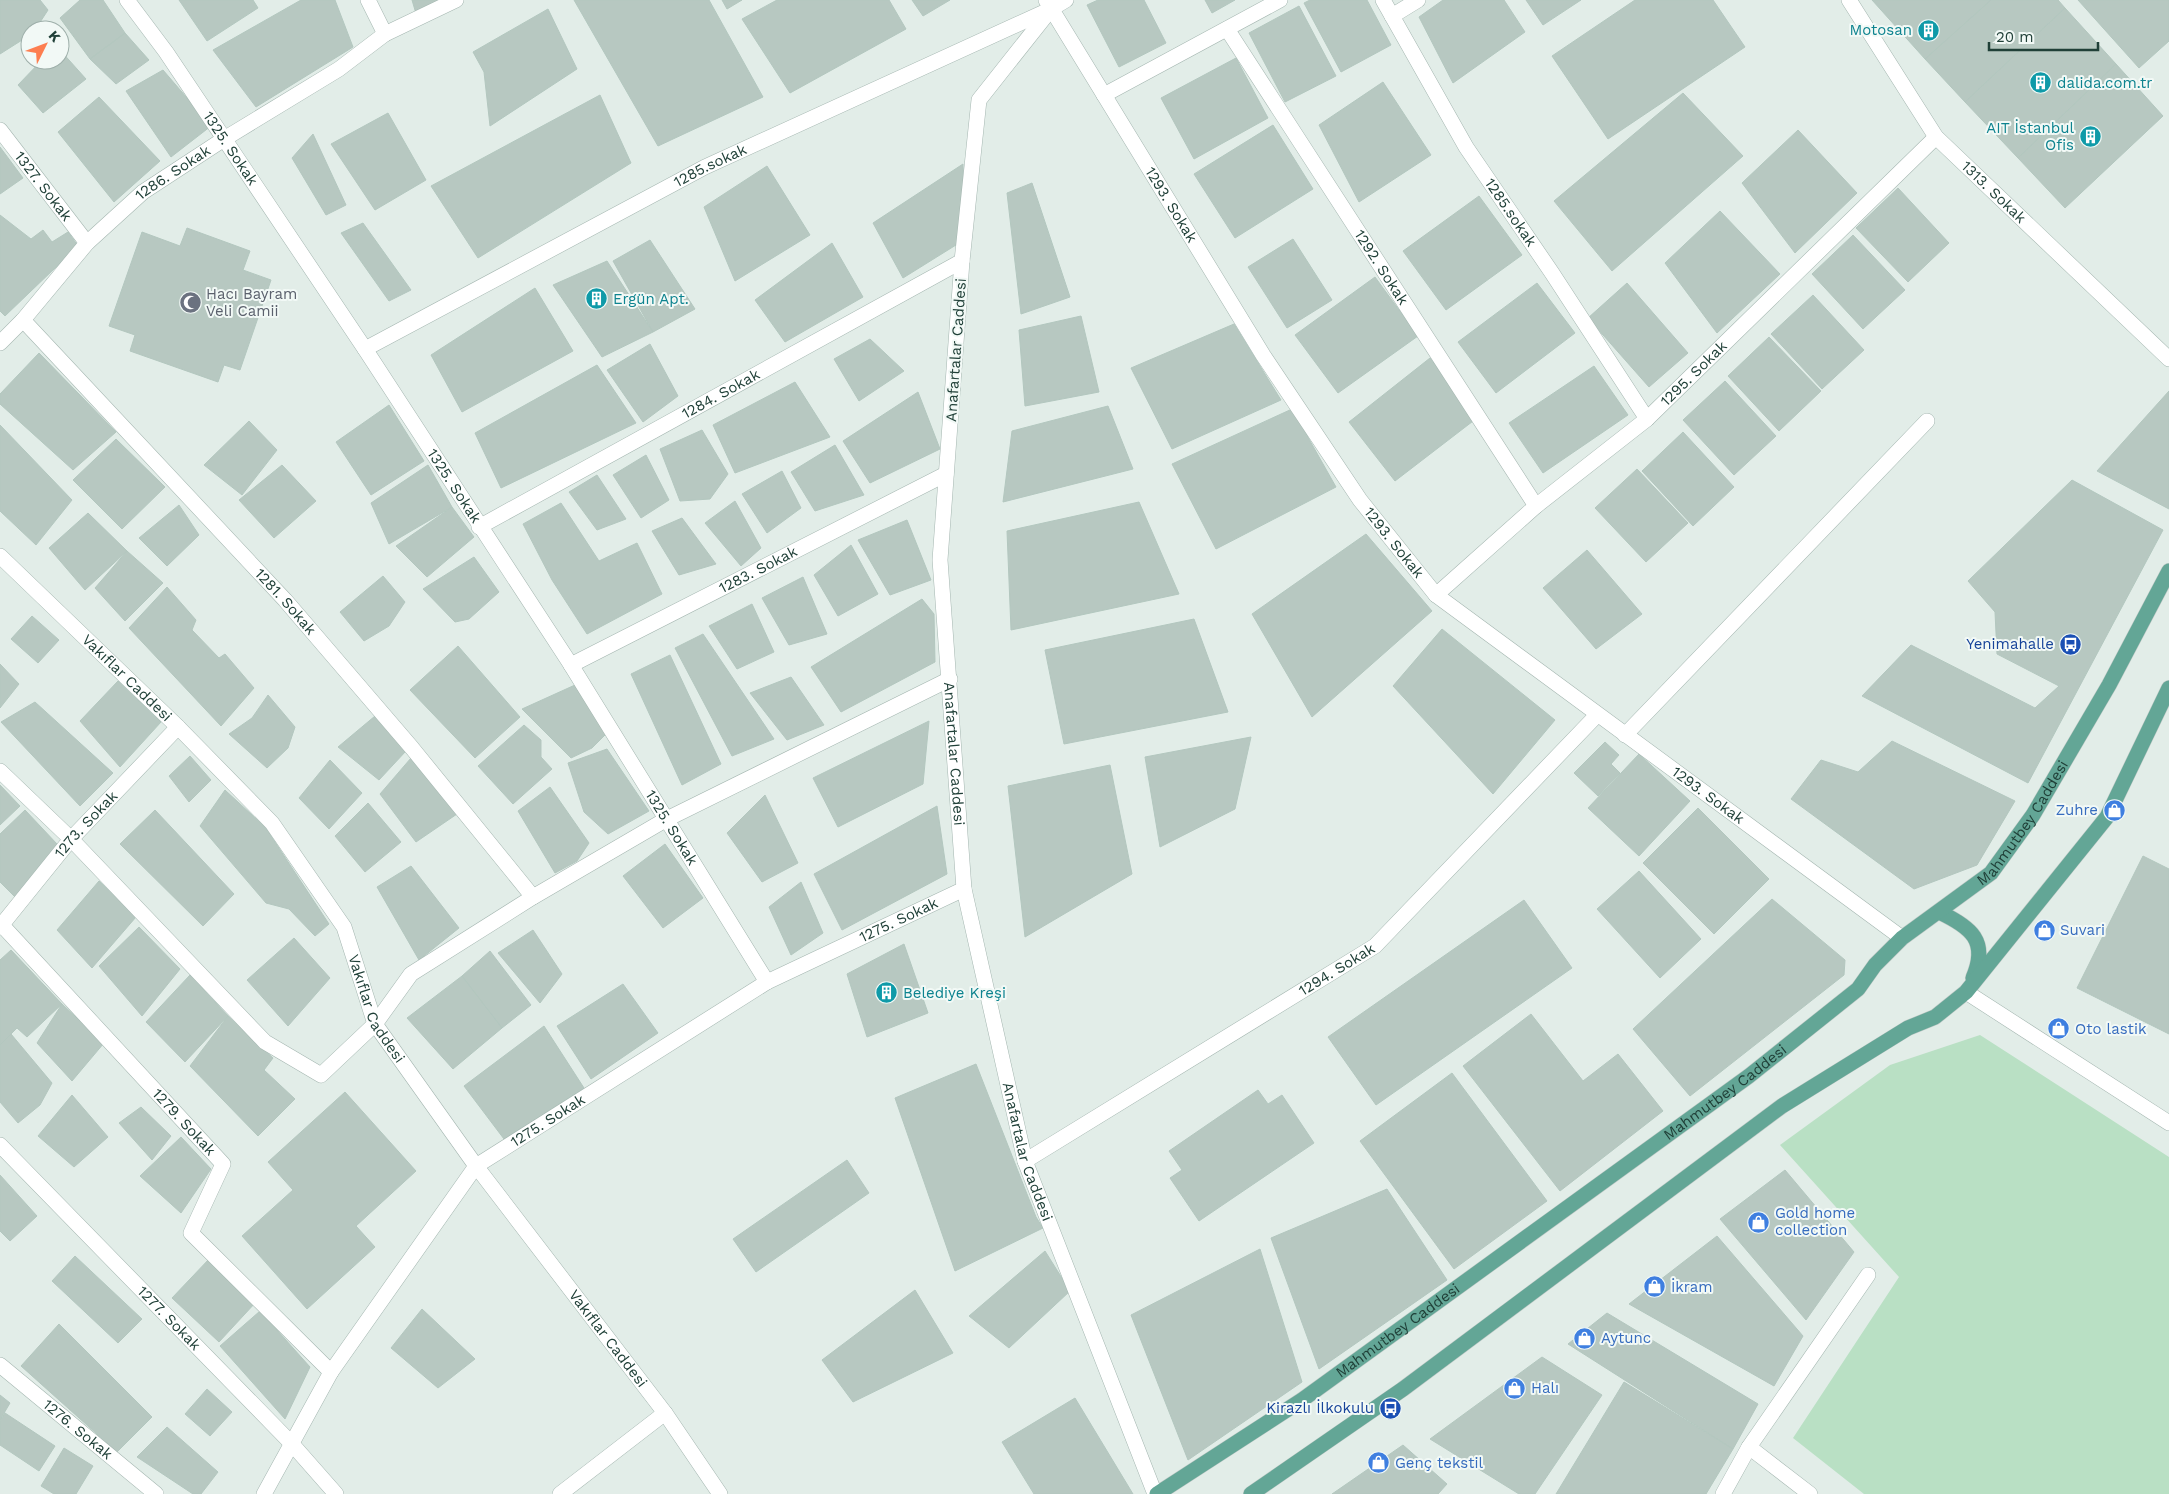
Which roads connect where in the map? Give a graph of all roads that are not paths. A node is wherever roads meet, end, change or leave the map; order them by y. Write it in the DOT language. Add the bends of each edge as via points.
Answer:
graph roads {
  1 [pos="127,0"];
  2 [pos="368,0"];
  3 [pos="456,0"];
  4 [pos="1066,0"];
  5 [pos="1280,0"];
  6 [pos="1383,0"];
  7 [pos="1418,0"];
  8 [pos="1849,0"];
  9 [pos="1049,5"];
  10 [pos="1392,16"];
  11 [pos="1227,29"];
  12 [pos="385,34"];
  13 [pos="1104,95"];
  14 [pos="0,130"];
  15 [pos="1936,137"];
  16 [pos="224,139"];
  17 [pos="87,243"];
  18 [pos="962,261"];
  19 [pos="23,320"];
  20 [pos="0,343"];
  21 [pos="365,349"];
  22 [pos="2169,359"];
  23 [pos="1647,419"];
  24 [pos="1927,421"];
  25 [pos="946,474"];
  26 [pos="1536,506"];
  27 [pos="479,527"];
  28 [pos="0,556"];
  29 [pos="2169,571"];
  30 [pos="1436,595"];
  31 [pos="571,665"];
  32 [pos="950,679"];
  33 [pos="2169,688"];
  34 [pos="1597,715"];
  35 [pos="178,727"];
  36 [pos="1624,735"];
  37 [pos="0,771"];
  38 [pos="666,820"];
  39 [pos="71,839"];
  40 [pos="964,889"];
  41 [pos="533,897"];
  42 [pos="1939,912"];
  43 [pos="1,925"];
  44 [pos="1902,938"];
  45 [pos="767,982"];
  46 [pos="1966,992"];
  47 [pos="375,1024"];
  48 [pos="2169,1123"];
  49 [pos="0,1145"];
  50 [pos="1025,1161"];
  51 [pos="476,1166"];
  52 [pos="1868,1275"];
  53 [pos="0,1365"];
  54 [pos="332,1372"];
  55 [pos="665,1413"];
  56 [pos="292,1444"];
  57 [pos="1749,1447"];
  58 [pos="156,1494"];
  59 [pos="264,1494"];
  60 [pos="336,1494"];
  61 [pos="560,1494"];
  62 [pos="720,1494"];
  63 [pos="1156,1494"];
  64 [pos="1251,1494"];
  65 [pos="1723,1494"];
  66 [pos="1810,1494"];
  1 -- 16 [label="street, 1325. Sokak"];
  2 -- 12 [label="street"];
  3 -- 12 [label="street, 1286. Sokak"];
  4 -- 9 [label="street, 1285.sokak"];
  5 -- 11 [label="street"];
  6 -- 10 [label="street, 1285.sokak"];
  7 -- 10 [label="street"];
  8 -- 15 [label="street, 1313. Sokak"];
  9 -- 13 [label="street, 1293. Sokak"];
  9 -- 18 [label="street, Anafartalar Caddesi" via="979,100"];
  9 -- 21 [label="street, 1285.sokak" via="705,167"];
  10 -- 23 [label="street, 1285.sokak" via="1466,147"];
  11 -- 13 [label="street"];
  11 -- 26 [label="street, 1292. Sokak"];
  12 -- 16 [label="street, 1286. Sokak" via="339,69"];
  13 -- 30 [label="street, 1293. Sokak" via="1268,363 1360,500"];
  14 -- 17 [label="street, 1327. Sokak"];
  15 -- 22 [label="street, 1313. Sokak"];
  15 -- 23 [label="street, 1295. Sokak"];
  16 -- 17 [label="street, 1286. Sokak" via="143,192"];
  16 -- 21 [label="street, 1325. Sokak"];
  17 -- 19 [label="street, 1286. Sokak"];
  18 -- 25 [label="street, Anafartalar Caddesi"];
  18 -- 27 [label="street, 1284. Sokak"];
  19 -- 20 [label="street, 1286. Sokak"];
  19 -- 41 [label="street, 1281. Sokak" via="285,600 412,748"];
  21 -- 27 [label="street, 1325. Sokak"];
  23 -- 26 [label="street, 1295. Sokak"];
  24 -- 36 [label="street"];
  25 -- 31 [label="street, 1283. Sokak"];
  25 -- 32 [label="street, Anafartalar Caddesi" via="940,560"];
  26 -- 30 [label="street, 1295. Sokak"];
  27 -- 31 [label="street, 1325. Sokak"];
  28 -- 35 [label="street, Vakıflar Caddesi"];
  29 -- 42 [label="main road, Mahmutbey Caddesi" via="2109,685 2033,815 1992,873"];
  30 -- 34 [label="street, 1293. Sokak"];
  31 -- 38 [label="street, 1325. Sokak"];
  32 -- 38 [label="street"];
  32 -- 40 [label="street, Anafartalar Caddesi"];
  33 -- 46 [label="main road" via="2107,817"];
  34 -- 36 [label="street, 1293. Sokak"];
  34 -- 50 [label="street, 1294. Sokak" via="1375,946"];
  35 -- 39 [label="street, 1273. Sokak"];
  35 -- 47 [label="street, Vakıflar Caddesi" via="272,822 344,927"];
  36 -- 44 [label="street, 1293. Sokak"];
  37 -- 39 [label="street"];
  38 -- 41 [label="street"];
  38 -- 45 [label="street, 1325. Sokak"];
  39 -- 43 [label="street, 1273. Sokak"];
  39 -- 47 [label="street" via="265,1042 321,1075"];
  40 -- 45 [label="street, 1275. Sokak"];
  40 -- 50 [label="street, Anafartalar Caddesi"];
  41 -- 47 [label="street" via="411,974"];
  42 -- 44 [label="main road, Mahmutbey Caddesi"];
  42 -- 46 [label="main road" via="1967,927 1979,944 1979,963"];
  43 -- 54 [label="street, 1279. Sokak" via="223,1164 191,1233"];
  44 -- 63 [label="main road, Mahmutbey Caddesi" via="1875,965 1858,989 1750,1076 1302,1400"];
  45 -- 51 [label="street, 1275. Sokak"];
  46 -- 48 [label="street"];
  46 -- 64 [label="main road" via="1935,1017 1908,1028 1782,1106 1403,1389"];
  47 -- 51 [label="street, Vakıflar Caddesi"];
  49 -- 56 [label="street, 1277. Sokak"];
  50 -- 63 [label="street, Anafartalar Caddesi"];
  51 -- 54 [label="street, 1275. Sokak"];
  51 -- 55 [label="street, Vakıflar Caddesi"];
  52 -- 57 [label="street"];
  53 -- 58 [label="street, 1276. Sokak"];
  54 -- 56 [label="street, 1275. Sokak"];
  55 -- 61 [label="street"];
  55 -- 62 [label="street, Vakıflar Caddesi"];
  56 -- 59 [label="street, 1275. Sokak"];
  56 -- 60 [label="street, 1277. Sokak"];
  57 -- 65 [label="street"];
  57 -- 66 [label="street"];
}
